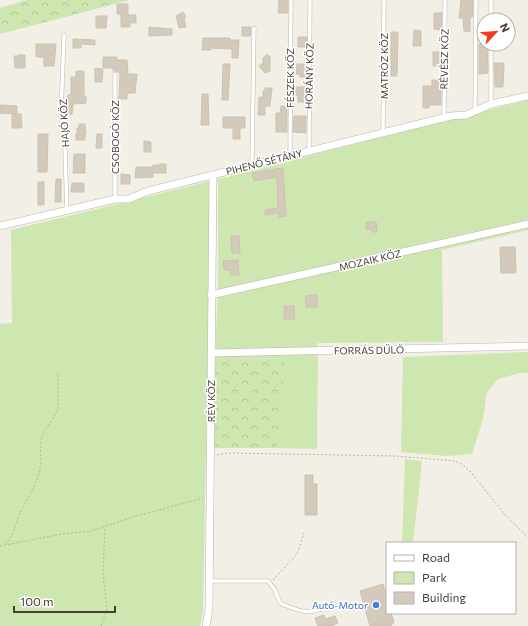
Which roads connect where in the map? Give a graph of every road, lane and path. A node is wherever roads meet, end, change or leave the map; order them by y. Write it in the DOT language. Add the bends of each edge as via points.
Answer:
graph roads {
  1 [pos="291,0"];
  2 [pos="310,0"];
  3 [pos="384,0"];
  4 [pos="445,0"];
  5 [pos="476,0"];
  6 [pos="491,0"];
  7 [pos="491,12"];
  8 [pos="254,28"];
  9 [pos="64,35"];
  10 [pos="491,52"];
  11 [pos="115,74"];
  12 [pos="528,96"];
  13 [pos="491,104"];
  14 [pos="475,111"];
  15 [pos="444,118"];
  16 [pos="383,133"];
  17 [pos="309,151"];
  18 [pos="290,156"];
  19 [pos="252,164"];
  20 [pos="213,175"];
  21 [pos="115,199"];
  22 [pos="66,210"];
  23 [pos="528,224"];
  24 [pos="0,226"];
  25 [pos="211,295"];
  26 [pos="528,346"];
  27 [pos="211,352"];
  28 [pos="58,372"];
  29 [pos="210,456"];
  30 [pos="210,498"];
  31 [pos="105,527"];
  32 [pos="304,533"];
  33 [pos="528,537"];
  34 [pos="3,545"];
  35 [pos="0,546"];
  36 [pos="209,581"];
  37 [pos="270,583"];
  38 [pos="334,605"];
  39 [pos="101,626"];
  40 [pos="206,626"];
  1 -- 18 [label="lane, FÉSZEK KÖZ"];
  2 -- 17 [label="lane, HORÁNY KÖZ"];
  3 -- 16 [label="lane, MATRÓZ KÖZ"];
  4 -- 15 [label="lane, RÉVÉSZ KÖZ"];
  5 -- 14 [label="lane"];
  6 -- 7 [label="lane"];
  8 -- 19 [label="lane"];
  9 -- 22 [label="lane, HAJÓ KÖZ" via="62,115"];
  10 -- 13 [label="lane"];
  11 -- 21 [label="lane, CSOBOGÓ KÖZ"];
  12 -- 13 [label="street, PIHENŐ SÉTÁNY"];
  13 -- 14 [label="street, PIHENŐ SÉTÁNY"];
  14 -- 15 [label="street, PIHENŐ SÉTÁNY" via="466,116"];
  15 -- 16 [label="street, PIHENŐ SÉTÁNY"];
  16 -- 17 [label="street, PIHENŐ SÉTÁNY"];
  17 -- 18 [label="street, PIHENŐ SÉTÁNY"];
  18 -- 19 [label="street, PIHENŐ SÉTÁNY"];
  19 -- 20 [label="street, PIHENŐ SÉTÁNY"];
  20 -- 21 [label="street, PIHENŐ SÉTÁNY" via="148,190 129,199"];
  20 -- 25 [label="street, RÉV KÖZ"];
  21 -- 22 [label="street, PIHENŐ SÉTÁNY"];
  22 -- 24 [label="street, PIHENŐ SÉTÁNY"];
  23 -- 25 [label="street, MOZAIK KÖZ"];
  25 -- 27 [label="street, RÉV KÖZ"];
  26 -- 27 [label="street, FORRÁS DŰLŐ"];
  27 -- 29 [label="street, RÉV KÖZ"];
  28 -- 34 [label="path" via="58,407 42,436 41,468 32,493 7,543"];
  29 -- 30 [label="street, RÉV KÖZ"];
  29 -- 33 [label="path" via="228,453 387,456 454,461 470,471 506,516"];
  30 -- 31 [label="path" via="182,503"];
  30 -- 36 [label="street, RÉV KÖZ"];
  31 -- 34 [label="path"];
  31 -- 39 [label="path" via="103,574 107,609"];
  32 -- 37 [label="path" via="298,554"];
  34 -- 35 [label="path"];
  36 -- 37 [label="lane"];
  36 -- 40 [label="street, RÉV KÖZ"];
  37 -- 38 [label="lane" via="280,602 298,612 315,612"];
}
